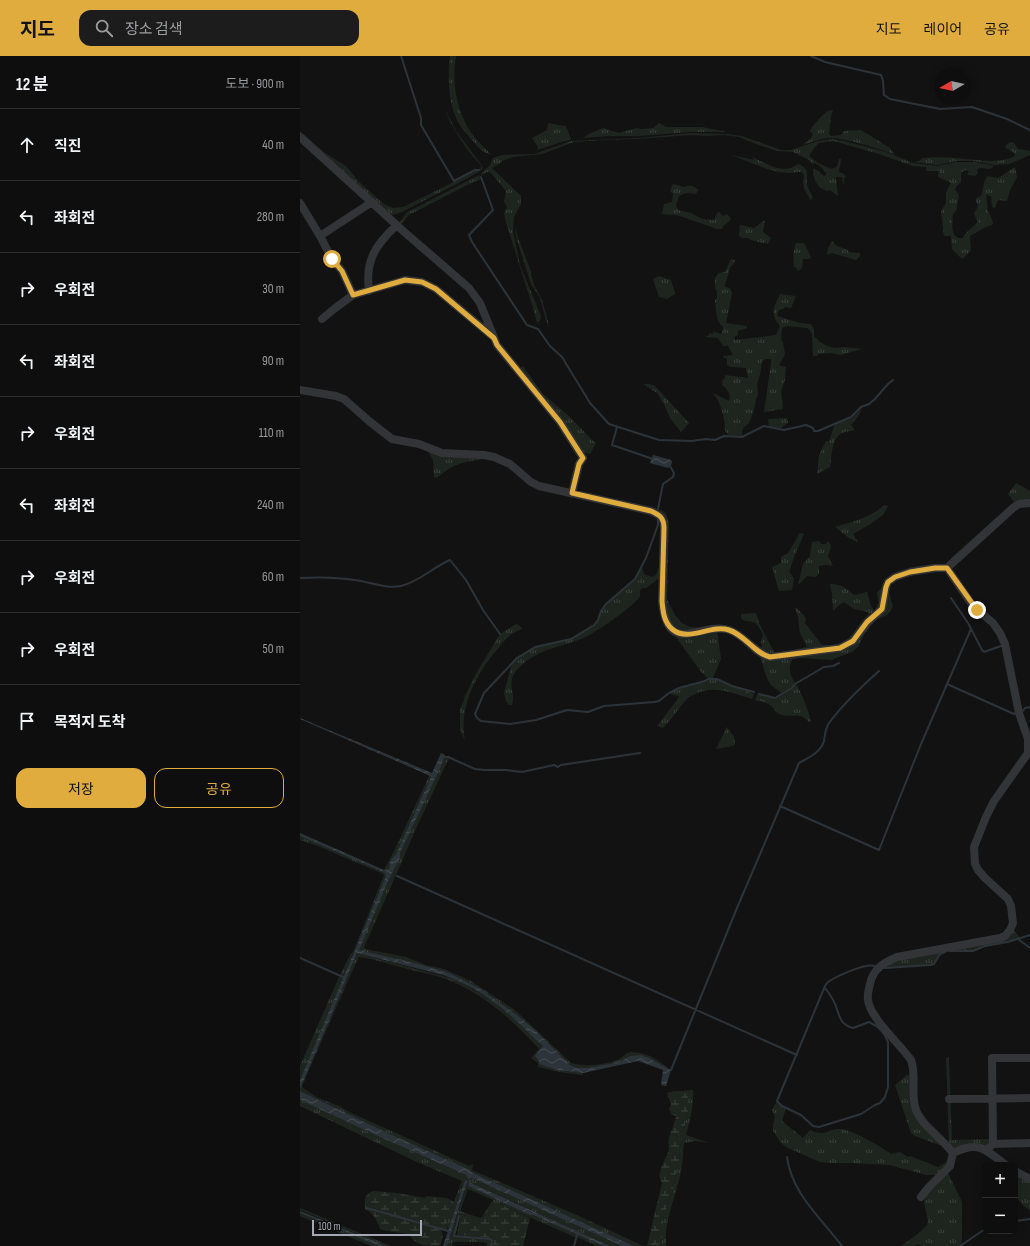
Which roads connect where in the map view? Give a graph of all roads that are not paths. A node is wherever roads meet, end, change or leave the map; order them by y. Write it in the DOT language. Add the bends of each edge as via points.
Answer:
graph roads {
  1 [pos="300,136"];
  2 [pos="372,202"];
  3 [pos="300,203"];
  4 [pos="397,226"];
  5 [pos="320,236"];
  6 [pos="368,291"];
  7 [pos="353,295"];
  8 [pos="322,319"];
  9 [pos="494,338"];
  10 [pos="300,390"];
  11 [pos="572,493"];
  12 [pos="1030,503"];
  13 [pos="947,568"];
  14 [pos="1030,1058"];
  15 [pos="993,1098"];
  16 [pos="1030,1098"];
  17 [pos="949,1099"];
  18 [pos="1030,1143"];
  19 [pos="990,1147"];
  20 [pos="953,1153"];
  21 [pos="1003,1162"];
  22 [pos="1018,1173"];
  23 [pos="1030,1179"];
  24 [pos="921,1197"];
  1 -- 2 [label="street"];
  2 -- 4 [label="street"];
  2 -- 5 [label="street"];
  3 -- 5 [label="street"];
  4 -- 6 [label="street" via="385,237 372,258 368,268"];
  4 -- 9 [label="street" via="469,288 480,303"];
  5 -- 7 [label="street" via="332,259 342,271"];
  6 -- 7 [label="street"];
  6 -- 9 [label="street" via="405,280 422,282 436,289"];
  7 -- 8 [label="street"];
  9 -- 11 [label="street" via="560,422 583,458 579,464"];
  10 -- 11 [label="street" via="344,399 392,439 419,444 442,453 494,457 510,464 531,482"];
  11 -- 13 [label="street" via="651,511 662,517 663,613 665,620 675,632 688,634 720,628 728,630 770,657 840,648 853,641 867,622 882,609 888,582 910,572"];
  12 -- 13 [label="street" via="1019,504 1013,508"];
  13 -- 20 [label="street" via="973,606 993,623 1000,633 1005,644 1019,713 1028,738 1028,753 994,801 974,847 978,870 1008,899 1013,923 1010,930 1000,938 897,957 886,962 874,972 868,999 872,1012 911,1060 914,1067 913,1091 916,1110"];
  14 -- 15 [label="street" via="992,1058"];
  15 -- 16 [label="street"];
  15 -- 17 [label="street"];
  15 -- 19 [label="street"];
  18 -- 19 [label="street"];
  19 -- 20 [label="street" via="961,1149"];
  19 -- 21 [label="street"];
  20 -- 24 [label="street" via="950,1166"];
  22 -- 23 [label="street"];
}
